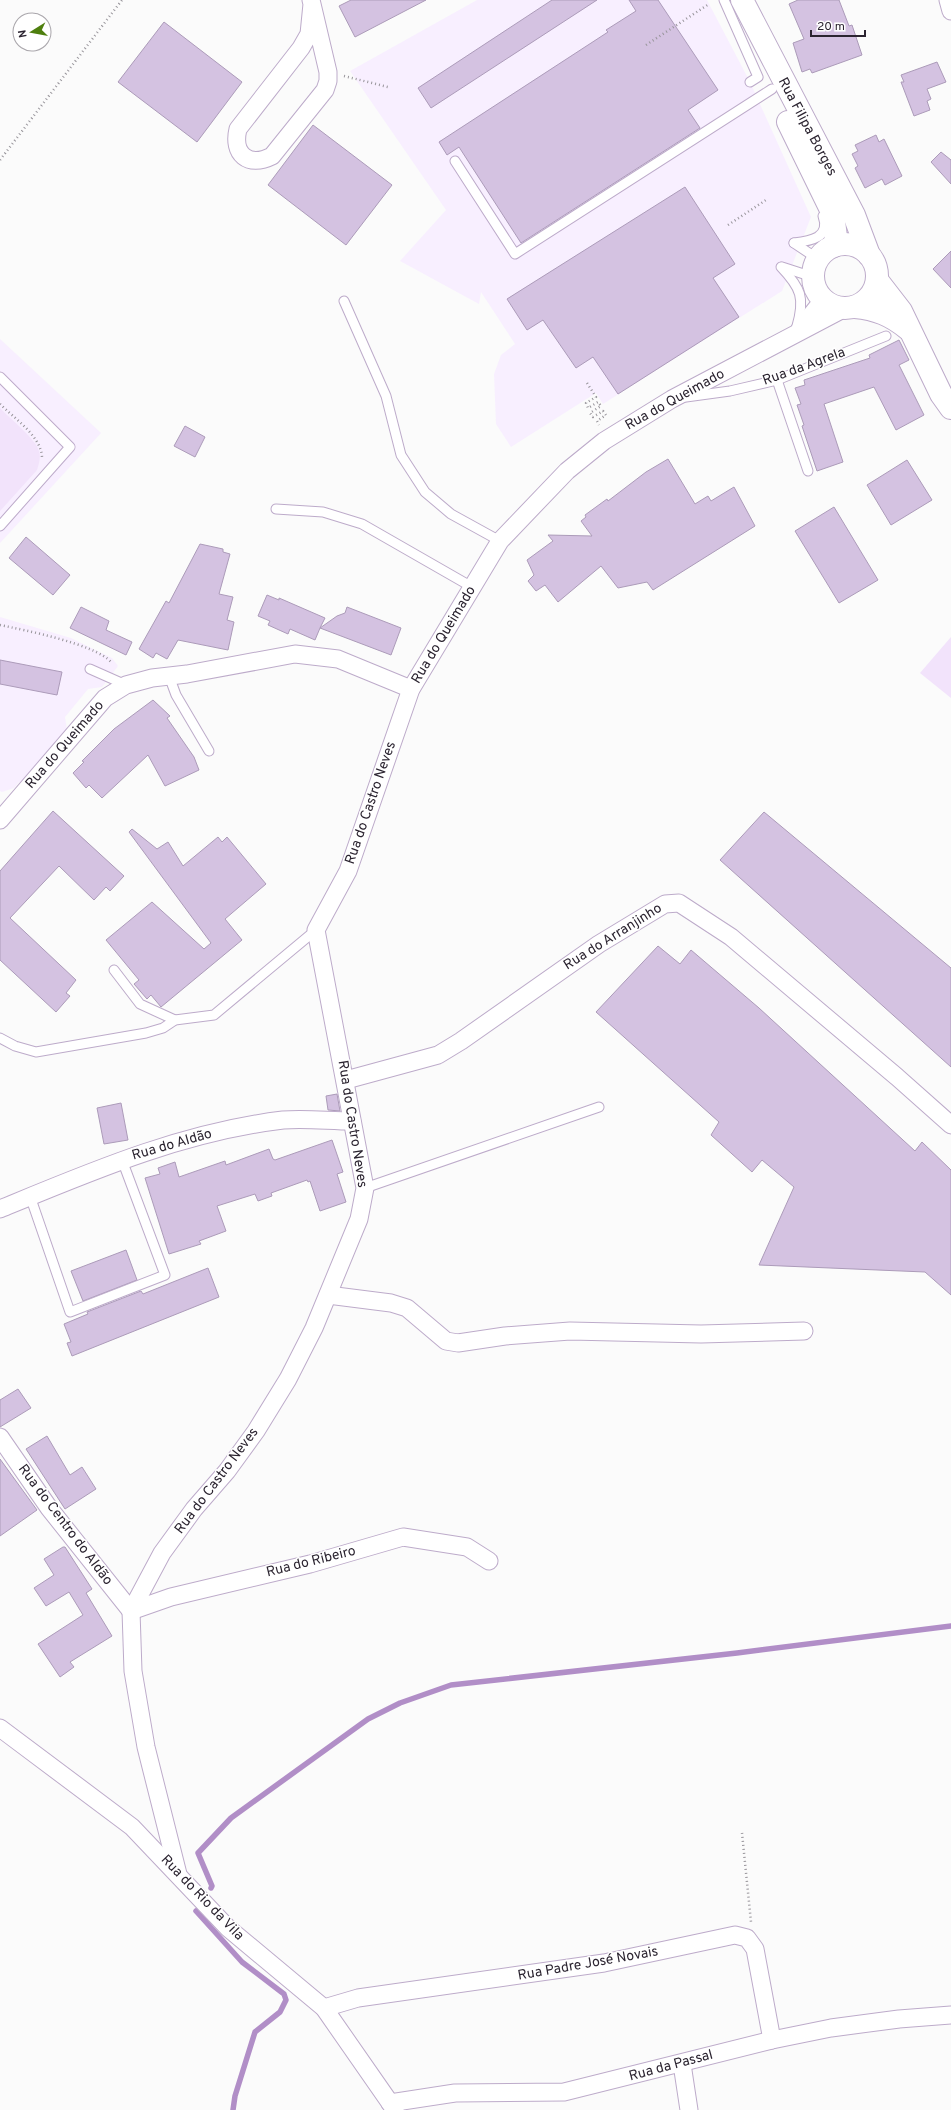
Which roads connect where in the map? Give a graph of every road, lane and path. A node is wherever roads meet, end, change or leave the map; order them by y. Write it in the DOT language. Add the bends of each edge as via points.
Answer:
graph roads {
  1 [pos="122,0"];
  2 [pos="742,0"];
  3 [pos="948,0"];
  4 [pos="719,1"];
  5 [pos="312,2"];
  6 [pos="951,11"];
  7 [pos="646,45"];
  8 [pos="328,72"];
  9 [pos="760,83"];
  10 [pos="388,87"];
  11 [pos="788,122"];
  12 [pos="0,160"];
  13 [pos="455,161"];
  14 [pos="766,200"];
  15 [pos="728,225"];
  16 [pos="869,255"];
  17 [pos="822,261"];
  18 [pos="877,280"];
  19 [pos="344,300"];
  20 [pos="823,300"];
  21 [pos="850,308"];
  22 [pos="911,330"];
  23 [pos="794,335"];
  24 [pos="886,336"];
  25 [pos="0,377"];
  26 [pos="777,380"];
  27 [pos="587,383"];
  28 [pos="672,398"];
  29 [pos="0,404"];
  30 [pos="951,408"];
  31 [pos="597,421"];
  32 [pos="43,461"];
  33 [pos="808,471"];
  34 [pos="276,509"];
  35 [pos="0,526"];
  36 [pos="500,541"];
  37 [pos="472,587"];
  38 [pos="0,625"];
  39 [pos="90,669"];
  40 [pos="169,676"];
  41 [pos="110,678"];
  42 [pos="126,685"];
  43 [pos="411,689"];
  44 [pos="209,751"];
  45 [pos="3,813"];
  46 [pos="316,930"];
  47 [pos="114,970"];
  48 [pos="176,1020"];
  49 [pos="0,1038"];
  50 [pos="346,1080"];
  51 [pos="599,1107"];
  52 [pos="352,1121"];
  53 [pos="951,1125"];
  54 [pos="122,1160"];
  55 [pos="365,1188"];
  56 [pos="30,1196"];
  57 [pos="0,1209"];
  58 [pos="328,1295"];
  59 [pos="804,1330"];
  60 [pos="0,1437"];
  61 [pos="489,1561"];
  62 [pos="131,1611"];
  63 [pos="0,1728"];
  64 [pos="742,1833"];
  65 [pos="178,1874"];
  66 [pos="747,1938"];
  67 [pos="324,2008"];
  68 [pos="951,2015"];
  69 [pos="772,2040"];
  70 [pos="682,2064"];
  71 [pos="392,2106"];
  72 [pos="689,2110"];
  1 -- 12 [label="path"];
  2 -- 16 [label="main road, Rua Filipa Borges" via="854,215"];
  3 -- 6 [label="street"];
  4 -- 7 [label="path"];
  4 -- 9 [label="main road, Rua Filipa Borges"];
  5 -- 8 [label="street"];
  5 -- 8 [label="street" via="309,34 301,48 238,129 237,147 242,155 251,160 262,161 272,156 325,90"];
  8 -- 10 [label="path"];
  9 -- 11 [label="main road, Rua Filipa Borges"];
  9 -- 13 [label="lane" via="515,254"];
  11 -- 17 [label="main road, Rua Filipa Borges" via="833,214 836,237"];
  11 -- 17 [label="lane" via="825,222 822,234 815,240 794,243"];
  14 -- 15 [label="path"];
  16 -- 17 [label="main road" via="853,246"];
  16 -- 18 [label="main road" via="875,265"];
  17 -- 20 [label="main road" via="816,288"];
  17 -- 23 [label="lane" via="781,267 797,286 802,298 801,313"];
  18 -- 21 [label="main road" via="870,296"];
  18 -- 22 [label="main road" via="901,311"];
  19 -- 36 [label="lane" via="386,396 401,455 425,492 451,514"];
  20 -- 21 [label="main road" via="835,307"];
  20 -- 23 [label="street, Rua do Queimado"];
  21 -- 22 [label="main road" via="872,308"];
  21 -- 23 [label="street, Rua do Queimado"];
  22 -- 30 [label="main road" via="941,394"];
  23 -- 28 [label="street, Rua do Queimado"];
  24 -- 26 [label="lane, Rua da Agrela"];
  25 -- 35 [label="lane" via="70,447"];
  26 -- 28 [label="lane, Rua da Agrela"];
  26 -- 33 [label="lane"];
  27 -- 31 [label="path" via="596,397 586,403 588,408 598,402 601,406 590,413 593,417 603,411 606,415"];
  28 -- 36 [label="street, Rua do Queimado" via="604,441 567,471"];
  29 -- 32 [label="path" via="37,441 42,450"];
  34 -- 37 [label="lane" via="323,512 362,524"];
  36 -- 37 [label="street, Rua do Queimado"];
  37 -- 43 [label="street, Rua do Queimado"];
  38 -- 41 [label="path" via="84,647 108,659 113,665"];
  39 -- 41 [label="lane"];
  40 -- 42 [label="street, Rua do Queimado"];
  40 -- 43 [label="street, Rua do Queimado" via="295,654 338,659"];
  40 -- 44 [label="lane" via="176,695"];
  41 -- 42 [label="lane"];
  42 -- 45 [label="street, Rua do Queimado" via="105,698"];
  43 -- 46 [label="street, Rua do Castro Neves" via="348,871"];
  46 -- 48 [label="lane" via="214,1015"];
  46 -- 50 [label="street, Rua do Castro Neves"];
  47 -- 48 [label="lane" via="140,1004"];
  48 -- 49 [label="lane" via="163,1028 146,1033 36,1052 15,1046"];
  50 -- 52 [label="street, Rua do Castro Neves"];
  50 -- 53 [label="street, Rua do Arranjinho" via="438,1055 599,944 665,904 679,903 731,937"];
  51 -- 55 [label="lane"];
  52 -- 54 [label="street, Rua do Aldão" via="284,1120 230,1128"];
  52 -- 55 [label="street, Rua do Castro Neves"];
  54 -- 56 [label="street, Rua do Aldão"];
  54 -- 56 [label="lane" via="165,1275 70,1312"];
  55 -- 58 [label="street, Rua do Castro Neves" via="359,1219"];
  56 -- 57 [label="street, Rua do Aldão"];
  58 -- 59 [label="street" via="391,1303 407,1308 446,1341 458,1343 570,1331 701,1334"];
  58 -- 62 [label="street, Rua do Castro Neves" via="288,1379 256,1431 162,1553"];
  60 -- 62 [label="street, Rua do Centro do Aldão" via="49,1508"];
  61 -- 62 [label="street, Rua do Ribeiro" via="467,1547 403,1537 310,1564 171,1597"];
  62 -- 65 [label="street" via="133,1671 146,1747"];
  63 -- 65 [label="street, Rua do Rio da Vila" via="132,1826"];
  64 -- 66 [label="path" via="751,1922"];
  65 -- 67 [label="street, Rua do Rio da Vila" via="228,1928"];
  66 -- 67 [label="street, Rua Padre José Novais" via="735,1935 719,1937 604,1963 358,1998"];
  66 -- 69 [label="street" via="755,1949"];
  67 -- 71 [label="street, Rua do Rio da Vila"];
  68 -- 69 [label="street, Rua da Passal" via="830,2028"];
  69 -- 70 [label="street, Rua da Passal"];
  70 -- 71 [label="street, Rua da Passal" via="564,2092 454,2093"];
  70 -- 72 [label="street"];
}
